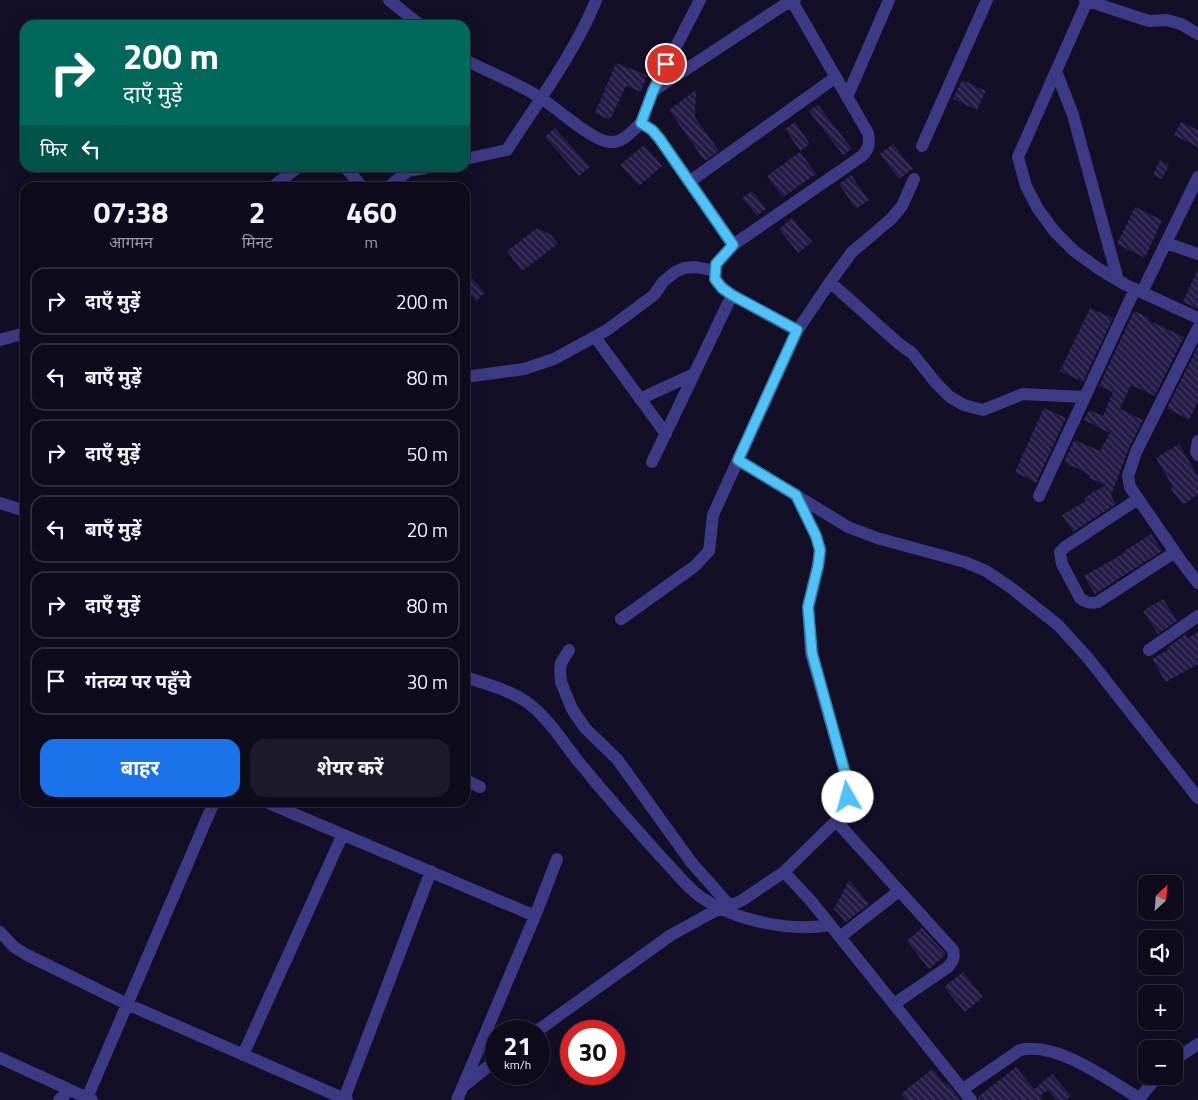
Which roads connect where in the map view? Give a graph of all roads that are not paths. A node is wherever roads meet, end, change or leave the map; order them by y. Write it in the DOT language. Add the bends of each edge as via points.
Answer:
graph roads {
  1 [pos="389,0"];
  2 [pos="596,0"];
  3 [pos="700,0"];
  4 [pos="889,0"];
  5 [pos="987,0"];
  6 [pos="793,1"];
  7 [pos="1086,1"];
  8 [pos="414,20"];
  9 [pos="1198,34"];
  10 [pos="470,63"];
  11 [pos="1056,71"];
  12 [pos="836,77"];
  13 [pos="653,91"];
  14 [pos="847,97"];
  15 [pos="540,98"];
  16 [pos="641,123"];
  17 [pos="922,146"];
  18 [pos="470,158"];
  19 [pos="292,172"];
  20 [pos="349,172"];
  21 [pos="407,172"];
  22 [pos="1198,177"];
  23 [pos="914,179"];
  24 [pos="279,182"];
  25 [pos="358,182"];
  26 [pos="395,182"];
  27 [pos="690,182"];
  28 [pos="1166,243"];
  29 [pos="733,245"];
  30 [pos="1198,254"];
  31 [pos="715,271"];
  32 [pos="1118,280"];
  33 [pos="830,282"];
  34 [pos="1139,291"];
  35 [pos="732,295"];
  36 [pos="1198,318"];
  37 [pos="1198,328"];
  38 [pos="797,330"];
  39 [pos="20,334"];
  40 [pos="595,337"];
  41 [pos="0,340"];
  42 [pos="694,374"];
  43 [pos="470,376"];
  44 [pos="1084,397"];
  45 [pos="640,399"];
  46 [pos="666,434"];
  47 [pos="1198,441"];
  48 [pos="1198,455"];
  49 [pos="738,460"];
  50 [pos="652,462"];
  51 [pos="796,495"];
  52 [pos="1039,496"];
  53 [pos="1138,498"];
  54 [pos="0,503"];
  55 [pos="20,509"];
  56 [pos="1175,552"];
  57 [pos="1198,583"];
  58 [pos="1198,616"];
  59 [pos="620,619"];
  60 [pos="570,650"];
  61 [pos="1149,650"];
  62 [pos="470,679"];
  63 [pos="470,782"];
  64 [pos="480,787"];
  65 [pos="1198,798"];
  66 [pos="212,807"];
  67 [pos="277,807"];
  68 [pos="836,822"];
  69 [pos="342,836"];
  70 [pos="557,859"];
  71 [pos="431,871"];
  72 [pos="784,872"];
  73 [pos="900,891"];
  74 [pos="726,907"];
  75 [pos="535,916"];
  76 [pos="830,925"];
  77 [pos="0,932"];
  78 [pos="840,937"];
  79 [pos="127,1004"];
  80 [pos="894,1004"];
  81 [pos="550,1022"];
  82 [pos="1198,1044"];
  83 [pos="243,1054"];
  84 [pos="1183,1054"];
  85 [pos="0,1058"];
  86 [pos="485,1070"];
  87 [pos="1151,1085"];
  88 [pos="70,1090"];
  89 [pos="459,1094"];
  90 [pos="968,1097"];
  91 [pos="89,1099"];
  92 [pos="346,1099"];
  93 [pos="1139,1099"];
  94 [pos="59,1100"];
  1 -- 8 [label="street"];
  2 -- 15 [label="street"];
  3 -- 13 [label="street"];
  4 -- 14 [label="street"];
  5 -- 17 [label="street"];
  6 -- 12 [label="street"];
  6 -- 13 [label="street"];
  7 -- 9 [label="street" via="1149,21 1167,20 1181,24"];
  7 -- 11 [label="street"];
  10 -- 15 [label="street"];
  11 -- 32 [label="street" via="1073,116"];
  11 -- 32 [label="street" via="1018,156 1026,186 1054,232 1074,251"];
  12 -- 14 [label="street"];
  12 -- 27 [label="street"];
  13 -- 16 [label="street"];
  14 -- 29 [label="street" via="868,133 868,150"];
  15 -- 16 [label="street" via="591,134 611,143 624,139"];
  15 -- 18 [label="street" via="507,150"];
  16 -- 27 [label="street" via="659,138"];
  19 -- 24 [label="street"];
  20 -- 25 [label="street"];
  21 -- 26 [label="street"];
  22 -- 28 [label="street"];
  23 -- 33 [label="street" via="902,206 852,252"];
  27 -- 29 [label="street"];
  28 -- 30 [label="street"];
  28 -- 34 [label="street"];
  29 -- 31 [label="street" via="720,259"];
  31 -- 35 [label="street" via="715,279"];
  31 -- 40 [label="street" via="696,267 675,272 654,295"];
  32 -- 34 [label="street"];
  33 -- 38 [label="street"];
  33 -- 44 [label="street" via="912,353 950,397 964,405 982,410 1022,394"];
  34 -- 36 [label="street"];
  34 -- 44 [label="street"];
  35 -- 38 [label="street"];
  35 -- 42 [label="street"];
  37 -- 53 [label="street" via="1131,463 1130,487"];
  38 -- 49 [label="street"];
  39 -- 41 [label="street"];
  40 -- 43 [label="street" via="554,359 524,369"];
  40 -- 45 [label="street"];
  42 -- 45 [label="street"];
  42 -- 46 [label="street"];
  44 -- 52 [label="street"];
  45 -- 46 [label="street"];
  46 -- 50 [label="street"];
  47 -- 48 [label="street"];
  49 -- 51 [label="street"];
  49 -- 59 [label="street" via="713,515 709,551 695,566"];
  51 -- 65 [label="street" via="848,527 965,562 1010,586 1058,625 1088,658"];
  51 -- 68 [label="street" via="820,550 808,607 812,653 847,780 848,797"];
  53 -- 56 [label="street"];
  53 -- 56 [label="street" via="1060,552 1062,564 1080,598 1092,604 1098,602"];
  54 -- 55 [label="street"];
  56 -- 57 [label="street"];
  58 -- 61 [label="street"];
  60 -- 74 [label="street" via="561,663 560,671 572,710 585,728 617,759"];
  62 -- 74 [label="street" via="528,703 615,806 685,882 701,898"];
  63 -- 64 [label="street"];
  66 -- 79 [label="street"];
  67 -- 69 [label="street"];
  68 -- 72 [label="street"];
  68 -- 73 [label="street"];
  69 -- 71 [label="street"];
  69 -- 83 [label="street"];
  70 -- 75 [label="street"];
  71 -- 75 [label="street"];
  71 -- 92 [label="street"];
  72 -- 74 [label="street" via="741,901"];
  72 -- 76 [label="street"];
  73 -- 78 [label="street"];
  73 -- 80 [label="street" via="955,956 948,966"];
  74 -- 76 [label="street" via="754,920 777,924 813,928"];
  74 -- 81 [label="street" via="671,935"];
  75 -- 89 [label="street"];
  76 -- 78 [label="street"];
  77 -- 79 [label="street" via="27,955"];
  78 -- 80 [label="street"];
  79 -- 83 [label="street"];
  79 -- 91 [label="street"];
  80 -- 90 [label="street"];
  82 -- 84 [label="street"];
  83 -- 92 [label="street"];
  85 -- 88 [label="street"];
  86 -- 89 [label="street"];
  87 -- 93 [label="street"];
  88 -- 91 [label="street"];
  88 -- 94 [label="street"];
  90 -- 93 [label="street" via="1020,1050 1029,1048 1082,1063"];
}
